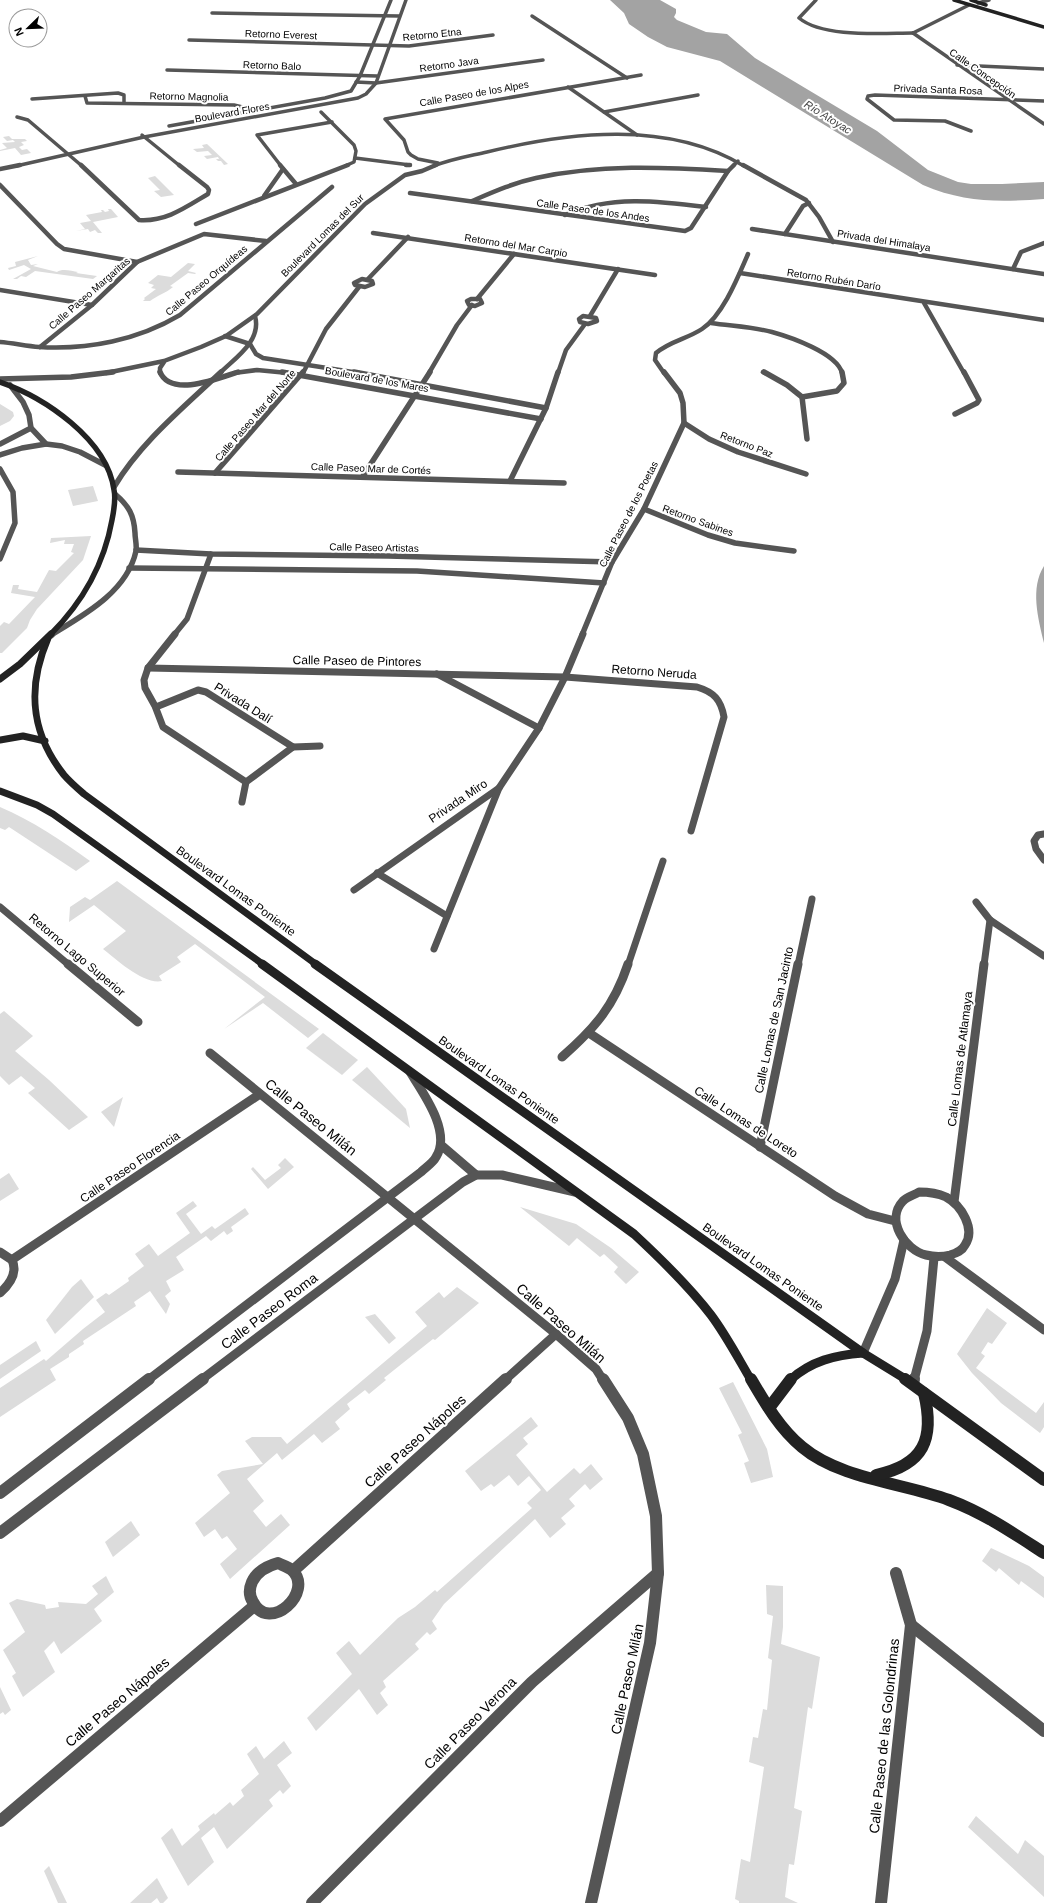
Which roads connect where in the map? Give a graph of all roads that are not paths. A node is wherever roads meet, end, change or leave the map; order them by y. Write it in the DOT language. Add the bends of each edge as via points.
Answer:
graph roads {
  1 [pos="391,0"];
  2 [pos="406,0"];
  3 [pos="816,0"];
  4 [pos="954,0"];
  5 [pos="971,0"];
  6 [pos="989,0"];
  7 [pos="978,2"];
  8 [pos="969,5"];
  9 [pos="212,13"];
  10 [pos="385,16"];
  11 [pos="398,16"];
  12 [pos="532,16"];
  13 [pos="1037,20"];
  14 [pos="1044,27"];
  15 [pos="913,33"];
  16 [pos="493,35"];
  17 [pos="189,40"];
  18 [pos="373,45"];
  19 [pos="388,46"];
  20 [pos="543,60"];
  21 [pos="957,65"];
  22 [pos="1044,69"];
  23 [pos="167,70"];
  24 [pos="360,76"];
  25 [pos="377,76"];
  26 [pos="641,76"];
  27 [pos="627,78"];
  28 [pos="356,82"];
  29 [pos="376,83"];
  30 [pos="568,86"];
  31 [pos="698,95"];
  32 [pos="86,96"];
  33 [pos="325,98"];
  34 [pos="32,99"];
  35 [pos="1007,99"];
  36 [pos="1044,101"];
  37 [pos="124,103"];
  38 [pos="331,103"];
  39 [pos="252,110"];
  40 [pos="321,112"];
  41 [pos="604,112"];
  42 [pos="255,116"];
  43 [pos="17,117"];
  44 [pos="332,122"];
  45 [pos="1044,124"];
  46 [pos="163,128"];
  47 [pos="148,131"];
  48 [pos="971,131"];
  49 [pos="140,132"];
  50 [pos="637,135"];
  51 [pos="144,137"];
  52 [pos="64,150"];
  53 [pos="70,154"];
  54 [pos="418,159"];
  55 [pos="354,160"];
  56 [pos="738,161"];
  57 [pos="438,163"];
  58 [pos="0,164"];
  59 [pos="410,165"];
  60 [pos="0,169"];
  61 [pos="283,169"];
  62 [pos="406,171"];
  63 [pos="728,171"];
  64 [pos="0,184"];
  65 [pos="296,184"];
  66 [pos="332,187"];
  67 [pos="410,193"];
  68 [pos="264,197"];
  69 [pos="471,202"];
  70 [pos="809,203"];
  71 [pos="706,207"];
  72 [pos="564,215"];
  73 [pos="196,224"];
  74 [pos="752,229"];
  75 [pos="373,233"];
  76 [pos="785,234"];
  77 [pos="408,237"];
  78 [pos="266,241"];
  79 [pos="833,242"];
  80 [pos="1044,243"];
  81 [pos="514,254"];
  82 [pos="748,254"];
  83 [pos="137,262"];
  84 [pos="1013,269"];
  85 [pos="618,270"];
  86 [pos="740,273"];
  87 [pos="1044,274"];
  88 [pos="655,275"];
  89 [pos="0,290"];
  90 [pos="924,303"];
  91 [pos="92,305"];
  92 [pos="255,316"];
  93 [pos="590,316"];
  94 [pos="1044,320"];
  95 [pos="711,323"];
  96 [pos="585,324"];
  97 [pos="225,336"];
  98 [pos="0,342"];
  99 [pos="250,344"];
  100 [pos="40,347"];
  101 [pos="164,362"];
  102 [pos="309,364"];
  103 [pos="763,372"];
  104 [pos="302,375"];
  105 [pos="0,379"];
  106 [pos="0,382"];
  107 [pos="209,382"];
  108 [pos="10,385"];
  109 [pos="421,385"];
  110 [pos="416,396"];
  111 [pos="802,397"];
  112 [pos="546,408"];
  113 [pos="955,414"];
  114 [pos="541,419"];
  115 [pos="684,423"];
  116 [pos="31,428"];
  117 [pos="807,439"];
  118 [pos="0,444"];
  119 [pos="46,444"];
  120 [pos="0,455"];
  121 [pos="105,465"];
  122 [pos="0,469"];
  123 [pos="178,472"];
  124 [pos="216,473"];
  125 [pos="806,474"];
  126 [pos="363,476"];
  127 [pos="510,481"];
  128 [pos="564,483"];
  129 [pos="115,491"];
  130 [pos="644,509"];
  131 [pos="136,550"];
  132 [pos="794,551"];
  133 [pos="211,554"];
  134 [pos="388,556"];
  135 [pos="421,558"];
  136 [pos="0,559"];
  137 [pos="612,562"];
  138 [pos="129,568"];
  139 [pos="206,570"];
  140 [pos="384,571"];
  141 [pos="417,572"];
  142 [pos="604,583"];
  143 [pos="49,637"];
  144 [pos="148,668"];
  145 [pos="435,673"];
  146 [pos="565,677"];
  147 [pos="0,679"];
  148 [pos="156,707"];
  149 [pos="539,728"];
  150 [pos="0,740"];
  151 [pos="45,741"];
  152 [pos="320,746"];
  153 [pos="293,747"];
  154 [pos="246,782"];
  155 [pos="499,788"];
  156 [pos="0,791"];
  157 [pos="242,802"];
  158 [pos="691,831"];
  159 [pos="1044,834"];
  160 [pos="1044,860"];
  161 [pos="663,861"];
  162 [pos="376,873"];
  163 [pos="354,890"];
  164 [pos="812,898"];
  165 [pos="976,902"];
  166 [pos="0,906"];
  167 [pos="447,916"];
  168 [pos="990,920"];
  169 [pos="434,948"];
  170 [pos="1044,956"];
  171 [pos="138,1022"];
  172 [pos="589,1033"];
  173 [pos="210,1053"];
  174 [pos="562,1057"];
  175 [pos="410,1071"];
  176 [pos="260,1094"];
  177 [pos="441,1145"];
  178 [pos="760,1147"];
  179 [pos="476,1175"];
  180 [pos="576,1192"];
  181 [pos="387,1197"];
  182 [pos="954,1202"];
  183 [pos="413,1218"];
  184 [pos="895,1221"];
  185 [pos="904,1240"];
  186 [pos="0,1252"];
  187 [pos="934,1258"];
  188 [pos="945,1258"];
  189 [pos="13,1259"];
  190 [pos="0,1293"];
  191 [pos="1044,1330"];
  192 [pos="556,1334"];
  193 [pos="863,1353"];
  194 [pos="913,1384"];
  195 [pos="924,1393"];
  196 [pos="769,1408"];
  197 [pos="871,1476"];
  198 [pos="1044,1480"];
  199 [pos="0,1493"];
  200 [pos="0,1533"];
  201 [pos="1044,1553"];
  202 [pos="293,1571"];
  203 [pos="658,1573"];
  204 [pos="896,1573"];
  205 [pos="254,1606"];
  206 [pos="911,1625"];
  207 [pos="1044,1731"];
  208 [pos="0,1821"];
  209 [pos="312,1903"];
  210 [pos="591,1903"];
  211 [pos="880,1903"];
  1 -- 10 [label="street, Boulevard Flores"];
  2 -- 11 [label="street"];
  3 -- 15 [label="street" via="799,18 811,26 830,30"];
  4 -- 8 [label="street"];
  5 -- 7 [label="street"];
  6 -- 7 [label="street"];
  7 -- 13 [label="street"];
  8 -- 14 [label="street"];
  8 -- 15 [label="street"];
  9 -- 10 [label="street"];
  10 -- 11 [label="street"];
  10 -- 18 [label="street, Boulevard Flores"];
  11 -- 19 [label="street"];
  12 -- 27 [label="street"];
  15 -- 21 [label="street, Calle Concepción"];
  16 -- 19 [label="street, Retorno Etna" via="409,46"];
  17 -- 18 [label="street, Retorno Everest"];
  18 -- 19 [label="street, Retorno Etna"];
  18 -- 24 [label="street, Boulevard Flores"];
  19 -- 25 [label="street"];
  20 -- 29 [label="street, Retorno Java"];
  21 -- 22 [label="street"];
  21 -- 35 [label="street, Calle Concepción"];
  23 -- 24 [label="street, Retorno Balo"];
  24 -- 25 [label="street, Retorno Balo"];
  24 -- 28 [label="street, Boulevard Flores"];
  25 -- 29 [label="street"];
  26 -- 27 [label="street, Calle Paseo de los Alpes"];
  27 -- 30 [label="street, Calle Paseo de los Alpes"];
  28 -- 29 [label="street, Retorno Java"];
  28 -- 33 [label="street, Boulevard Flores" via="351,91"];
  29 -- 38 [label="street, Boulevard Flores" via="366,94 358,98"];
  30 -- 41 [label="street"];
  30 -- 54 [label="street, Calle Paseo de los Alpes" via="384,119 404,140 408,152"];
  31 -- 41 [label="street"];
  32 -- 34 [label="street, Retorno Magnolia"];
  32 -- 37 [label="street, Retorno Magnolia" via="87,103"];
  32 -- 37 [label="street, Retorno Magnolia" via="122,94"];
  33 -- 38 [label="street"];
  33 -- 39 [label="street, Boulevard Flores"];
  35 -- 36 [label="street, Privada Santa Rosa"];
  35 -- 45 [label="street, Calle Concepción"];
  35 -- 48 [label="street, Privada Santa Rosa" via="875,95 868,96 867,99 894,120 945,121"];
  37 -- 39 [label="street, Retorno Magnolia" via="234,105"];
  38 -- 42 [label="street, Boulevard Flores"];
  39 -- 42 [label="street" via="256,113"];
  39 -- 46 [label="street, Boulevard Flores"];
  40 -- 44 [label="street"];
  41 -- 50 [label="street"];
  42 -- 51 [label="street, Boulevard Flores"];
  43 -- 52 [label="street" via="28,120"];
  44 -- 55 [label="street" via="354,144"];
  44 -- 61 [label="street" via="257,135"];
  47 -- 49 [label="street"];
  49 -- 51 [label="street"];
  49 -- 52 [label="street"];
  50 -- 56 [label="street" via="698,145"];
  50 -- 57 [label="street" via="584,136 536,142"];
  51 -- 53 [label="street, Boulevard Flores"];
  51 -- 53 [label="street" via="207,186 208,194 179,212 154,221 139,220"];
  52 -- 53 [label="street"];
  52 -- 58 [label="street"];
  53 -- 60 [label="street, Boulevard Flores"];
  54 -- 57 [label="street"];
  54 -- 59 [label="street, Boulevard Lomas del Sur"];
  55 -- 59 [label="street"];
  55 -- 62 [label="street"];
  55 -- 65 [label="street"];
  56 -- 63 [label="street, Calle Paseo de los Andes"];
  56 -- 70 [label="street"];
  57 -- 62 [label="street" via="420,172"];
  59 -- 62 [label="street, Boulevard Lomas del Sur"];
  61 -- 65 [label="street"];
  61 -- 68 [label="street"];
  62 -- 92 [label="street, Boulevard Lomas del Sur" via="362,206"];
  63 -- 69 [label="street" via="638,166 596,168 535,178 488,193"];
  63 -- 71 [label="street, Calle Paseo de los Andes"];
  64 -- 83 [label="street" via="64,249"];
  65 -- 68 [label="street"];
  66 -- 78 [label="street, Calle Paseo Orquídeas"];
  67 -- 69 [label="street, Calle Paseo de los Andes"];
  68 -- 73 [label="street"];
  69 -- 72 [label="street, Calle Paseo de los Andes"];
  70 -- 76 [label="street" via="804,206"];
  70 -- 79 [label="street"];
  71 -- 72 [label="street" via="665,202 624,202 594,205"];
  71 -- 72 [label="street, Calle Paseo de los Andes" via="691,228 685,231"];
  74 -- 76 [label="street, Privada del Himalaya"];
  75 -- 77 [label="street, Retorno del Mar Carpio"];
  76 -- 79 [label="street, Privada del Himalaya"];
  77 -- 81 [label="street, Retorno del Mar Carpio"];
  77 -- 102 [label="street, Calle Paseo Mar del Norte" via="368,279 354,282 358,287 326,330"];
  78 -- 83 [label="street, Calle Paseo Margaritas" via="204,234"];
  78 -- 100 [label="street, Calle Paseo Orquídeas" via="168,323 145,332 94,344"];
  79 -- 84 [label="street, Privada del Himalaya"];
  80 -- 84 [label="street" via="1021,252"];
  81 -- 85 [label="street, Retorno del Mar Carpio"];
  81 -- 109 [label="street" via="477,298 467,301 467,304 472,305"];
  82 -- 86 [label="street, Calle Paseo de los Poetas"];
  83 -- 91 [label="street, Calle Paseo Margaritas"];
  84 -- 87 [label="street, Privada del Himalaya"];
  85 -- 88 [label="street, Retorno del Mar Carpio"];
  85 -- 93 [label="street"];
  86 -- 90 [label="street, Retorno Rubén Darío"];
  86 -- 95 [label="street, Calle Paseo de los Poetas"];
  89 -- 91 [label="street"];
  90 -- 94 [label="street, Retorno Rubén Darío"];
  90 -- 113 [label="street" via="979,400 978,403"];
  91 -- 100 [label="street, Calle Paseo Margaritas"];
  92 -- 97 [label="street, Boulevard Lomas del Sur"];
  92 -- 99 [label="street" via="257,330"];
  93 -- 96 [label="street" via="579,319"];
  93 -- 96 [label="street" via="597,321"];
  95 -- 111 [label="street" via="772,332 804,343 828,356 841,370 844,383 837,391"];
  95 -- 115 [label="street, Calle Paseo de los Poetas" via="696,333 660,348 656,353 656,360 661,369 680,393"];
  96 -- 112 [label="street" via="566,350"];
  97 -- 99 [label="street, Boulevard de los Mares"];
  97 -- 101 [label="street, Boulevard Lomas del Sur"];
  98 -- 100 [label="street, Calle Paseo Orquídeas"];
  99 -- 102 [label="street, Boulevard de los Mares" via="256,354 263,358"];
  99 -- 107 [label="street"];
  101 -- 105 [label="street, Boulevard Lomas del Sur" via="133,370 50,380"];
  101 -- 107 [label="street" via="160,374 169,381 190,384"];
  102 -- 104 [label="street, Calle Paseo Mar del Norte"];
  102 -- 109 [label="street, Boulevard de los Mares"];
  103 -- 111 [label="street" via="787,385"];
  104 -- 107 [label="street, Boulevard de los Mares" via="246,370"];
  104 -- 110 [label="street, Boulevard de los Mares"];
  104 -- 124 [label="street, Calle Paseo Mar del Norte"];
  106 -- 108 [label="street"];
  107 -- 129 [label="street" via="126,467"];
  108 -- 116 [label="street" via="23,402"];
  108 -- 121 [label="street" via="42,401 72,422 94,446"];
  109 -- 110 [label="street"];
  109 -- 112 [label="street, Boulevard de los Mares"];
  110 -- 114 [label="street, Boulevard de los Mares"];
  110 -- 126 [label="street"];
  111 -- 117 [label="street"];
  112 -- 114 [label="street"];
  114 -- 127 [label="street"];
  115 -- 125 [label="street, Retorno Paz" via="709,439 738,452"];
  115 -- 130 [label="street, Calle Paseo de los Poetas"];
  116 -- 118 [label="street"];
  116 -- 119 [label="street"];
  119 -- 120 [label="street"];
  119 -- 121 [label="street" via="80,452"];
  121 -- 129 [label="street"];
  122 -- 136 [label="street" via="13,492 15,523"];
  123 -- 124 [label="street, Calle Paseo Mar de Cortés"];
  124 -- 126 [label="street, Calle Paseo Mar de Cortés"];
  126 -- 127 [label="street, Calle Paseo Mar de Cortés"];
  127 -- 128 [label="street, Calle Paseo Mar de Cortés"];
  129 -- 131 [label="street" via="129,505 134,516"];
  129 -- 143 [label="street" via="112,529 101,563 81,599"];
  130 -- 132 [label="street, Retorno Sabines" via="735,543"];
  130 -- 137 [label="street, Calle Paseo de los Poetas"];
  131 -- 133 [label="street, Calle Paseo Artistas"];
  131 -- 138 [label="street"];
  133 -- 134 [label="street, Calle Paseo Artistas"];
  133 -- 139 [label="street"];
  134 -- 135 [label="street, Calle Paseo Artistas"];
  134 -- 140 [label="street"];
  135 -- 137 [label="street, Calle Paseo Artistas"];
  135 -- 141 [label="street"];
  137 -- 142 [label="street, Calle Paseo de los Poetas"];
  138 -- 139 [label="street, Calle Paseo Artistas"];
  138 -- 143 [label="street" via="118,585 89,611"];
  139 -- 140 [label="street, Calle Paseo Artistas"];
  139 -- 144 [label="street" via="187,618"];
  140 -- 141 [label="street, Calle Paseo Artistas"];
  141 -- 142 [label="street, Calle Paseo Artistas"];
  142 -- 146 [label="street, Calle Paseo de los Poetas"];
  143 -- 147 [label="street"];
  143 -- 151 [label="street, Boulevard Lomas Poniente" via="38,663 34,688 35,710"];
  144 -- 145 [label="street, Calle Paseo de Pintores"];
  144 -- 148 [label="street" via="144,677 144,687"];
  145 -- 146 [label="street, Calle Paseo de Pintores"];
  145 -- 149 [label="street"];
  146 -- 149 [label="street, Calle Paseo de los Poetas"];
  146 -- 158 [label="street, Retorno Neruda" via="690,685 714,693 723,705 724,717"];
  148 -- 153 [label="street, Privada Dalí" via="198,690 206,692"];
  148 -- 154 [label="street" via="163,726"];
  149 -- 155 [label="street, Calle Paseo de los Poetas"];
  150 -- 151 [label="street" via="13,736 31,736"];
  151 -- 193 [label="street, Boulevard Lomas Poniente" via="65,776 96,803 458,1066"];
  152 -- 153 [label="street"];
  153 -- 154 [label="street"];
  154 -- 157 [label="street"];
  155 -- 162 [label="street, Privada Miro"];
  155 -- 167 [label="street, Privada Miro"];
  156 -- 175 [label="street" via="53,814"];
  159 -- 160 [label="street" via="1033,839 1033,844"];
  161 -- 172 [label="street" via="624,977 607,1010"];
  162 -- 163 [label="street, Privada Miro"];
  162 -- 167 [label="street"];
  164 -- 178 [label="street, Calle Lomas de San Jacinto"];
  165 -- 168 [label="street"];
  166 -- 171 [label="street, Retorno Lago Superior"];
  167 -- 169 [label="street, Privada Miro"];
  168 -- 170 [label="street"];
  168 -- 182 [label="street, Calle Lomas de Atlamaya"];
  172 -- 174 [label="street"];
  172 -- 178 [label="street, Calle Lomas de Loreto"];
  173 -- 176 [label="street, Calle Paseo Milán"];
  175 -- 177 [label="street" via="434,1114"];
  175 -- 180 [label="street"];
  176 -- 181 [label="street, Calle Paseo Milán"];
  176 -- 189 [label="street, Calle Paseo Florencia"];
  177 -- 179 [label="street"];
  177 -- 181 [label="street, Calle Paseo Roma" via="437,1156 423,1170"];
  178 -- 184 [label="street, Calle Lomas de Loreto" via="835,1196 868,1214"];
  179 -- 180 [label="street" via="502,1175"];
  179 -- 183 [label="street, Calle Paseo Roma"];
  180 -- 196 [label="street" via="634,1234 696,1296 720,1328"];
  181 -- 183 [label="street, Calle Paseo Milán"];
  181 -- 199 [label="street, Calle Paseo Roma"];
  182 -- 184 [label="street" via="937,1193 919,1192 909,1195 896,1210"];
  182 -- 188 [label="street" via="964,1214 969,1228 967,1242 959,1252"];
  183 -- 192 [label="street, Calle Paseo Milán"];
  183 -- 200 [label="street, Calle Paseo Roma"];
  184 -- 185 [label="street"];
  185 -- 187 [label="street" via="912,1249"];
  185 -- 193 [label="street" via="895,1279"];
  186 -- 189 [label="street"];
  187 -- 188 [label="street"];
  187 -- 194 [label="street" via="927,1331"];
  188 -- 191 [label="street"];
  189 -- 190 [label="street" via="16,1267 14,1276"];
  192 -- 202 [label="street, Calle Paseo Nápoles"];
  192 -- 203 [label="street, Calle Paseo Milán" via="596,1369 631,1425 643,1454 656,1516"];
  193 -- 194 [label="street, Boulevard Lomas Poniente"];
  193 -- 196 [label="street" via="829,1356 800,1370 784,1385"];
  194 -- 195 [label="street, Boulevard Lomas Poniente"];
  195 -- 197 [label="street" via="929,1407 930,1425 926,1442 917,1456 904,1467 889,1474"];
  195 -- 198 [label="street, Boulevard Lomas Poniente"];
  196 -- 197 [label="street" via="801,1447 814,1456 835,1466"];
  197 -- 201 [label="street" via="931,1493 964,1506 996,1522"];
  202 -- 205 [label="street" via="278,1563 260,1569 250,1587"];
  202 -- 205 [label="street" via="298,1590 288,1608 270,1614 261,1612"];
  203 -- 209 [label="street, Calle Paseo Verona" via="532,1682"];
  203 -- 210 [label="street, Calle Paseo Milán" via="650,1643"];
  204 -- 206 [label="street, Calle Paseo de las Golondrinas"];
  205 -- 208 [label="street, Calle Paseo Nápoles"];
  206 -- 207 [label="street"];
  206 -- 211 [label="street, Calle Paseo de las Golondrinas"];
}
